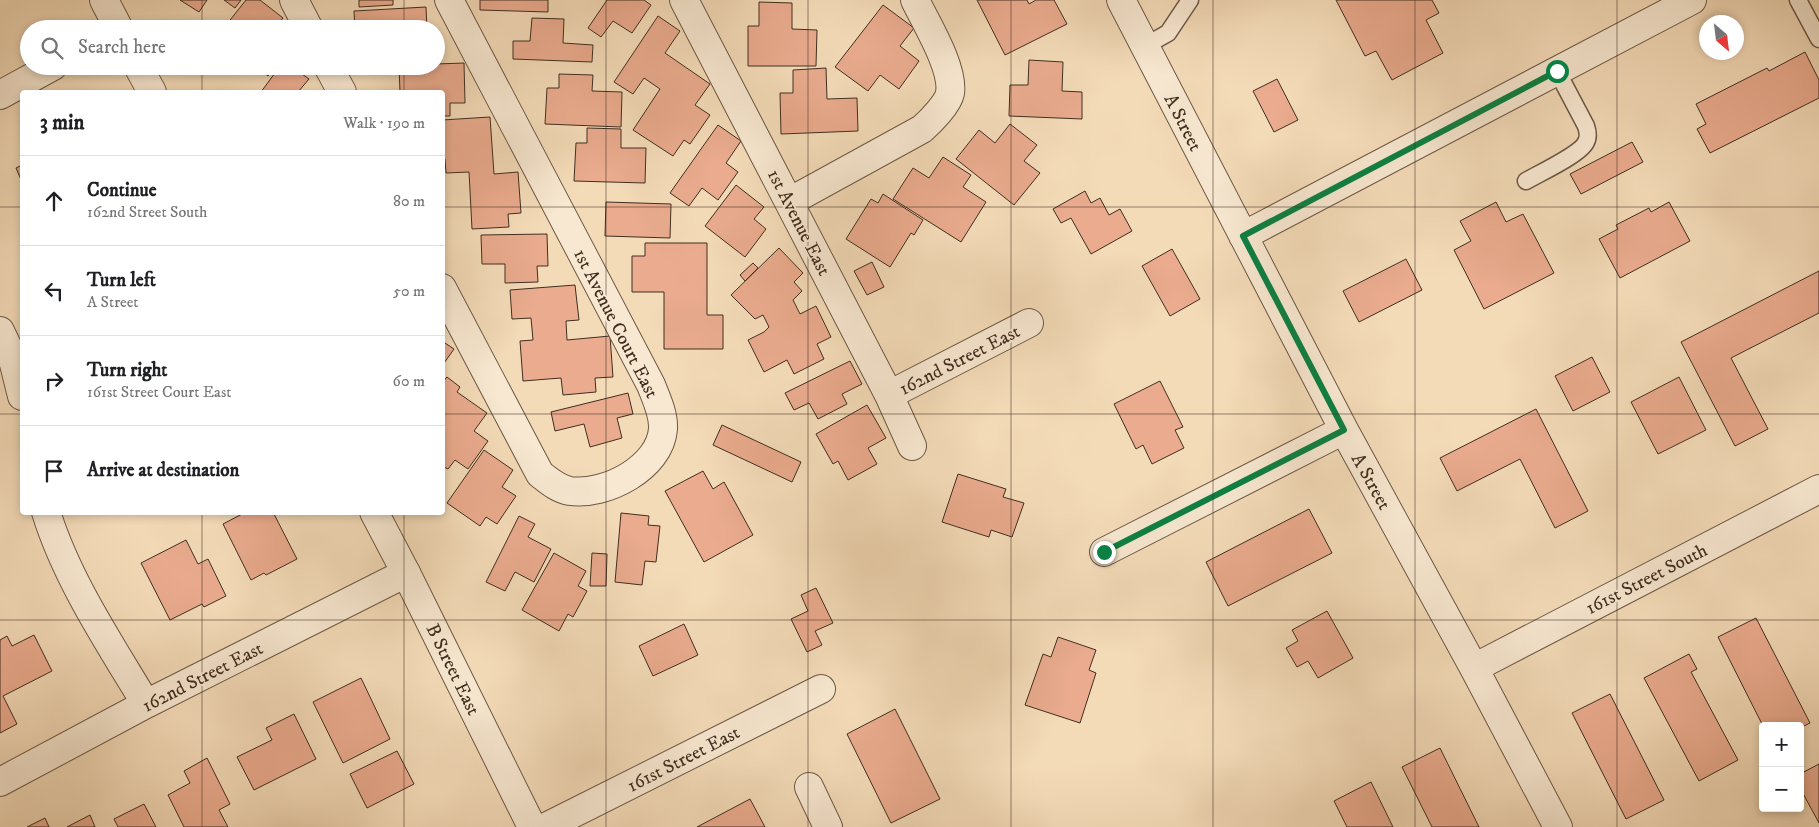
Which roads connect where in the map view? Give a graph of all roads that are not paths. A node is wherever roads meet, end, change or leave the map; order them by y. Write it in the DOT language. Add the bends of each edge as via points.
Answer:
graph roads {
  1 [pos="104,0"];
  2 [pos="294,0"];
  3 [pos="449,0"];
  4 [pos="684,0"];
  5 [pos="915,0"];
  6 [pos="1121,0"];
  7 [pos="1190,0"];
  8 [pos="1692,0"];
  9 [pos="1798,0"];
  10 [pos="114,20"];
  11 [pos="304,20"];
  12 [pos="1819,39"];
  13 [pos="1145,46"];
  14 [pos="1557,71"];
  15 [pos="37,75"];
  16 [pos="143,75"];
  17 [pos="333,75"];
  18 [pos="151,90"];
  19 [pos="341,90"];
  20 [pos="0,95"];
  21 [pos="1526,182"];
  22 [pos="789,202"];
  23 [pos="1243,236"];
  24 [pos="445,294"];
  25 [pos="1029,323"];
  26 [pos="0,330"];
  27 [pos="20,388"];
  28 [pos="889,395"];
  29 [pos="1344,430"];
  30 [pos="912,446"];
  31 [pos="1819,489"];
  32 [pos="47,515"];
  33 [pos="376,515"];
  34 [pos="1104,552"];
  35 [pos="406,573"];
  36 [pos="1474,668"];
  37 [pos="821,689"];
  38 [pos="146,704"];
  39 [pos="0,782"];
  40 [pos="809,787"];
  41 [pos="532,827"];
  42 [pos="546,827"];
  43 [pos="828,827"];
  44 [pos="1558,827"];
  1 -- 10 [label="street"];
  2 -- 11 [label="street"];
  3 -- 24 [label="street, 1st Avenue Court East" via="651,385 661,410 663,429 657,448 637,472 613,485 581,492 554,485 540,474"];
  4 -- 22 [label="street, 1st Avenue East"];
  5 -- 22 [label="street" via="950,77 950,94 922,129"];
  6 -- 13 [label="street, A Street"];
  7 -- 13 [label="lane" via="1168,33"];
  8 -- 14 [label="street"];
  9 -- 12 [label="lane"];
  13 -- 23 [label="street, A Street"];
  14 -- 21 [label="lane" via="1586,126 1586,144"];
  14 -- 23 [label="street"];
  15 -- 20 [label="street"];
  16 -- 18 [label="street"];
  17 -- 19 [label="street"];
  22 -- 28 [label="street, 1st Avenue East"];
  23 -- 29 [label="street, A Street"];
  25 -- 28 [label="street, 162nd Street East"];
  26 -- 27 [label="street" via="12,356"];
  28 -- 30 [label="street, 1st Avenue East"];
  29 -- 34 [label="street"];
  29 -- 36 [label="street, A Street"];
  31 -- 36 [label="street, 161st Street South"];
  32 -- 38 [label="street" via="86,602"];
  33 -- 35 [label="street, B Street East"];
  35 -- 38 [label="street, 162nd Street East"];
  35 -- 41 [label="street, B Street East"];
  36 -- 44 [label="street, A Street"];
  37 -- 42 [label="street, 161st Street East"];
  38 -- 39 [label="street, 162nd Street East"];
  40 -- 43 [label="street"];
}
